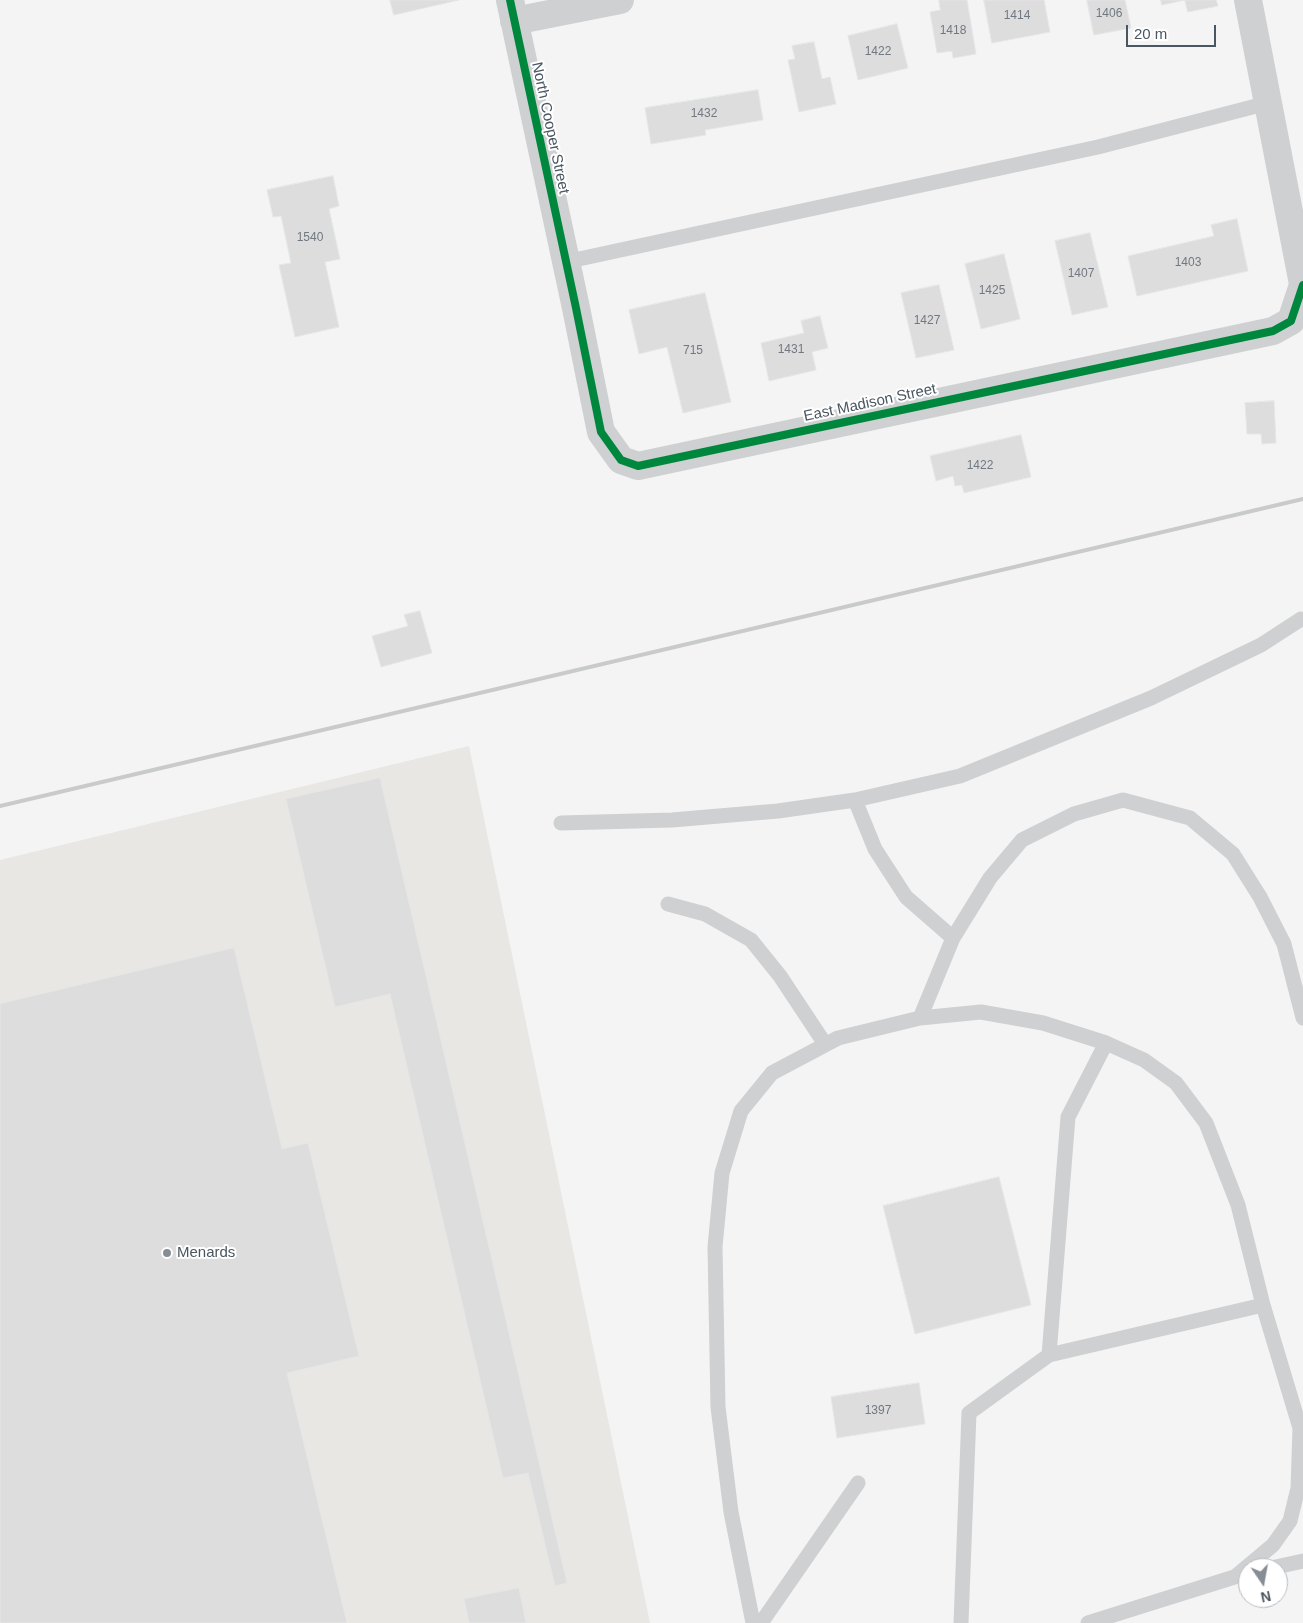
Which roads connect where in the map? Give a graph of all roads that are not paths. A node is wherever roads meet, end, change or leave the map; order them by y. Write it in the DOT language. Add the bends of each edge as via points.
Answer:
graph roads {
  1 [pos="620,0"];
  2 [pos="1248,0"];
  3 [pos="512,11"];
  4 [pos="1268,102"];
  5 [pos="565,262"];
  6 [pos="1303,285"];
  7 [pos="1301,619"];
  8 [pos="855,800"];
  9 [pos="561,823"];
  10 [pos="668,904"];
  11 [pos="954,938"];
  12 [pos="920,1018"];
  13 [pos="1303,1018"];
  14 [pos="1106,1043"];
  15 [pos="825,1044"];
  16 [pos="1263,1306"];
  17 [pos="1049,1355"];
  18 [pos="858,1483"];
  19 [pos="1259,1558"];
  20 [pos="1303,1561"];
  21 [pos="1288,1564"];
  22 [pos="1238,1575"];
  23 [pos="753,1623"];
  24 [pos="761,1623"];
  25 [pos="961,1623"];
  26 [pos="1088,1623"];
  1 -- 3 [label="street"];
  2 -- 4 [label="street, East Madison Street"];
  3 -- 5 [label="street, North Cooper Street"];
  4 -- 5 [label="lane" via="1098,147"];
  4 -- 6 [label="street, East Madison Street"];
  5 -- 6 [label="street, East Madison Street" via="600,432 621,460 638,466 1273,331 1291,321"];
  7 -- 8 [label="lane" via="1252,650 1065,734 960,776"];
  8 -- 9 [label="lane" via="778,811 672,820"];
  8 -- 11 [label="lane" via="875,849 906,897"];
  10 -- 15 [label="lane" via="705,914 751,940 780,976"];
  11 -- 12 [label="lane"];
  11 -- 13 [label="lane" via="990,878 1022,840 1074,814 1123,800 1190,818 1233,854 1260,896 1284,944"];
  12 -- 14 [label="lane" via="981,1012 1043,1023"];
  12 -- 15 [label="lane"];
  14 -- 16 [label="lane" via="1144,1060 1176,1082 1206,1124 1238,1205"];
  14 -- 17 [label="lane" via="1068,1117"];
  15 -- 23 [label="lane" via="772,1073 741,1111 722,1173 715,1247 718,1407 731,1512"];
  16 -- 17 [label="lane"];
  16 -- 19 [label="lane" via="1300,1428 1298,1488 1290,1521"];
  17 -- 25 [label="lane" via="969,1413"];
  18 -- 24 [label="lane"];
  20 -- 21 [label="lane"];
  22 -- 26 [label="lane"];
}
